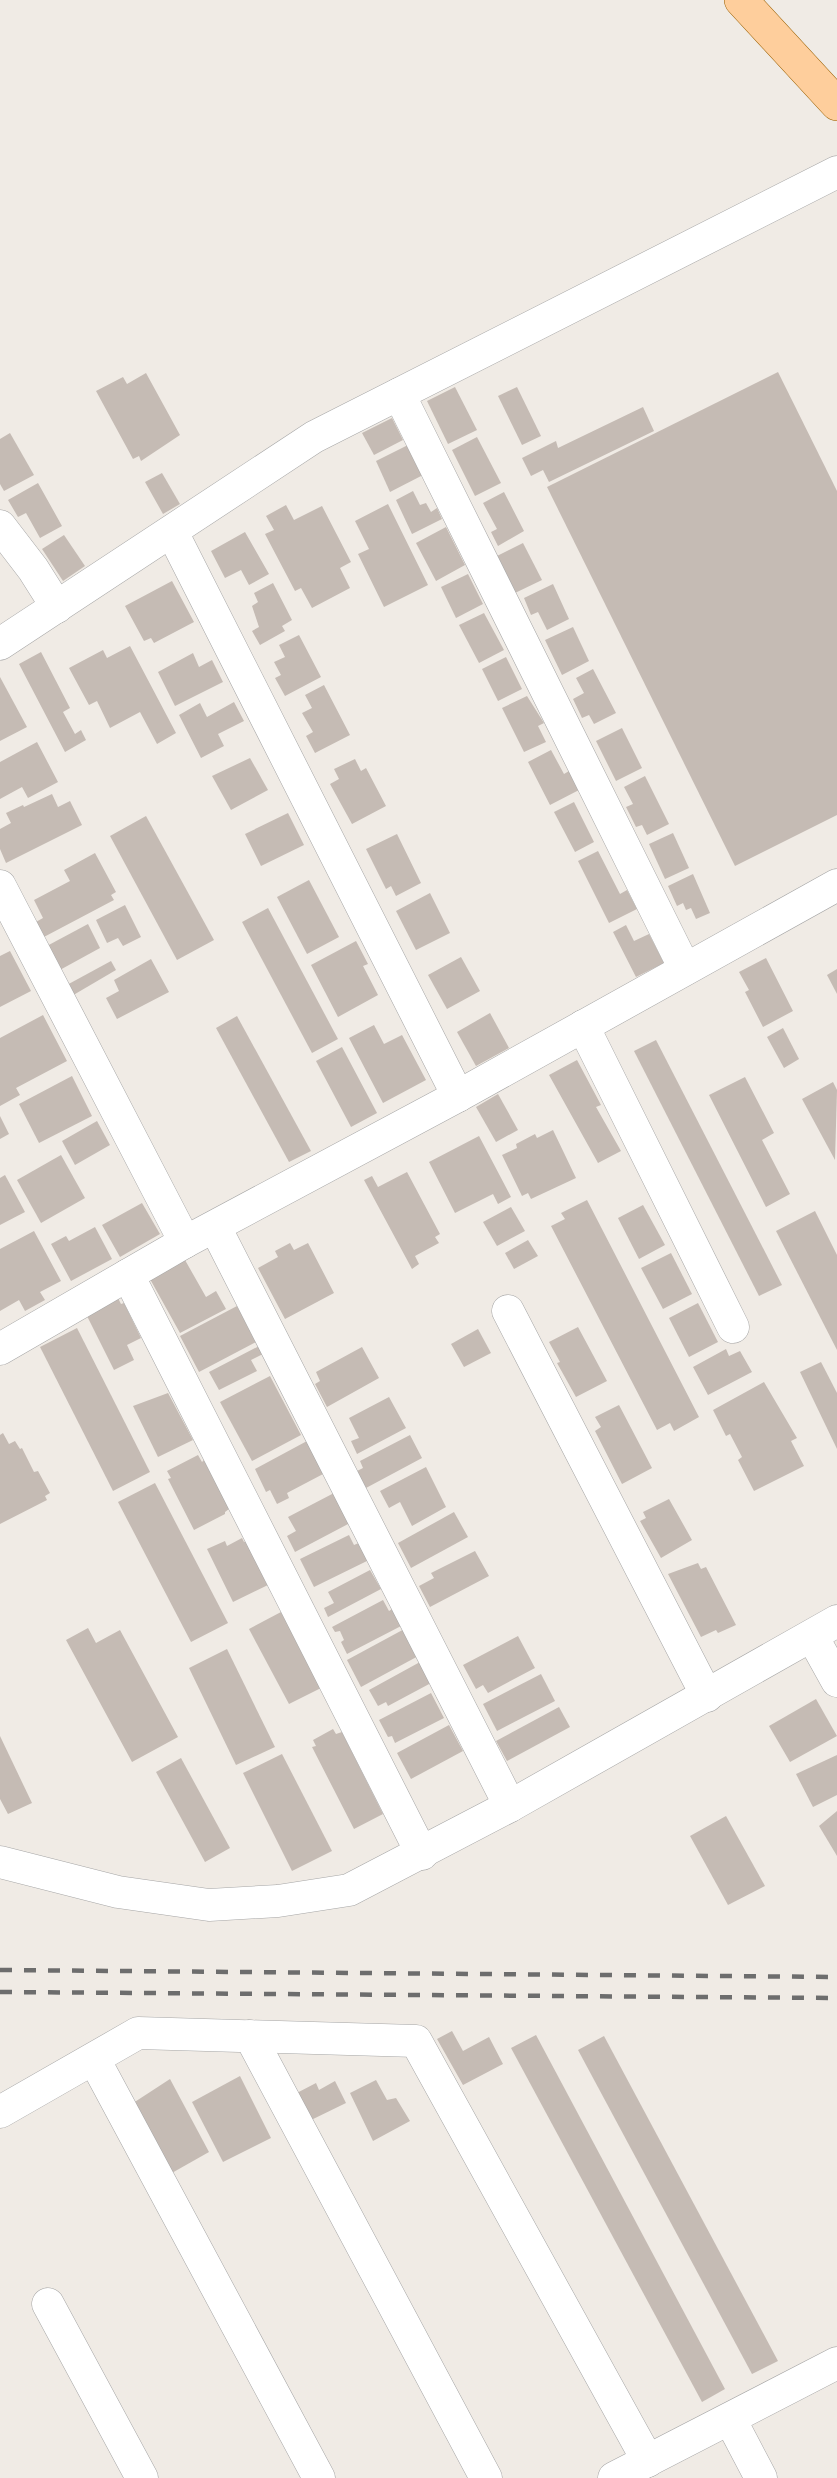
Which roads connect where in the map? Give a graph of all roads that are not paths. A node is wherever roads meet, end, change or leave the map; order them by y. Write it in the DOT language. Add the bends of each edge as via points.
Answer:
graph roads {
  1 [pos="741,0"];
  2 [pos="837,104"];
  3 [pos="837,172"];
  4 [pos="399,394"];
  5 [pos="0,526"];
  6 [pos="172,532"];
  7 [pos="57,607"];
  8 [pos="0,644"];
  9 [pos="837,885"];
  10 [pos="0,886"];
  11 [pos="685,969"];
  12 [pos="583,1026"];
  13 [pos="458,1096"];
  14 [pos="215,1227"];
  15 [pos="185,1242"];
  16 [pos="128,1275"];
  17 [pos="508,1311"];
  18 [pos="733,1327"];
  19 [pos="0,1349"];
  20 [pos="824,1629"];
  21 [pos="837,1681"];
  22 [pos="706,1696"];
  23 [pos="510,1806"];
  24 [pos="422,1854"];
  25 [pos="0,1862"];
  26 [pos="250,2036"];
  27 [pos="94,2059"];
  28 [pos="0,2112"];
  29 [pos="48,2304"];
  30 [pos="837,2363"];
  31 [pos="730,2419"];
  32 [pos="658,2465"];
  33 [pos="142,2478"];
  34 [pos="319,2478"];
  35 [pos="486,2478"];
  36 [pos="614,2478"];
  37 [pos="761,2478"];
  1 -- 2 [label="main road"];
  3 -- 4 [label="street"];
  4 -- 6 [label="street" via="314,437"];
  4 -- 11 [label="street"];
  5 -- 7 [label="street"];
  6 -- 7 [label="street"];
  6 -- 13 [label="street"];
  7 -- 8 [label="street"];
  9 -- 11 [label="street"];
  10 -- 15 [label="street"];
  11 -- 12 [label="street"];
  12 -- 13 [label="street"];
  12 -- 18 [label="street"];
  13 -- 14 [label="street"];
  14 -- 15 [label="street"];
  14 -- 23 [label="street"];
  15 -- 16 [label="street"];
  16 -- 19 [label="street"];
  16 -- 24 [label="street"];
  17 -- 22 [label="street"];
  20 -- 21 [label="street"];
  20 -- 22 [label="street"];
  22 -- 23 [label="street"];
  23 -- 24 [label="street"];
  24 -- 25 [label="street" via="349,1890 278,1901 209,1905 118,1893"];
  26 -- 27 [label="street" via="138,2033"];
  26 -- 32 [label="street" via="416,2041"];
  26 -- 35 [label="street"];
  27 -- 28 [label="street"];
  27 -- 34 [label="street"];
  29 -- 33 [label="street"];
  30 -- 31 [label="street"];
  31 -- 32 [label="street"];
  31 -- 37 [label="street"];
  32 -- 36 [label="street"];
}
